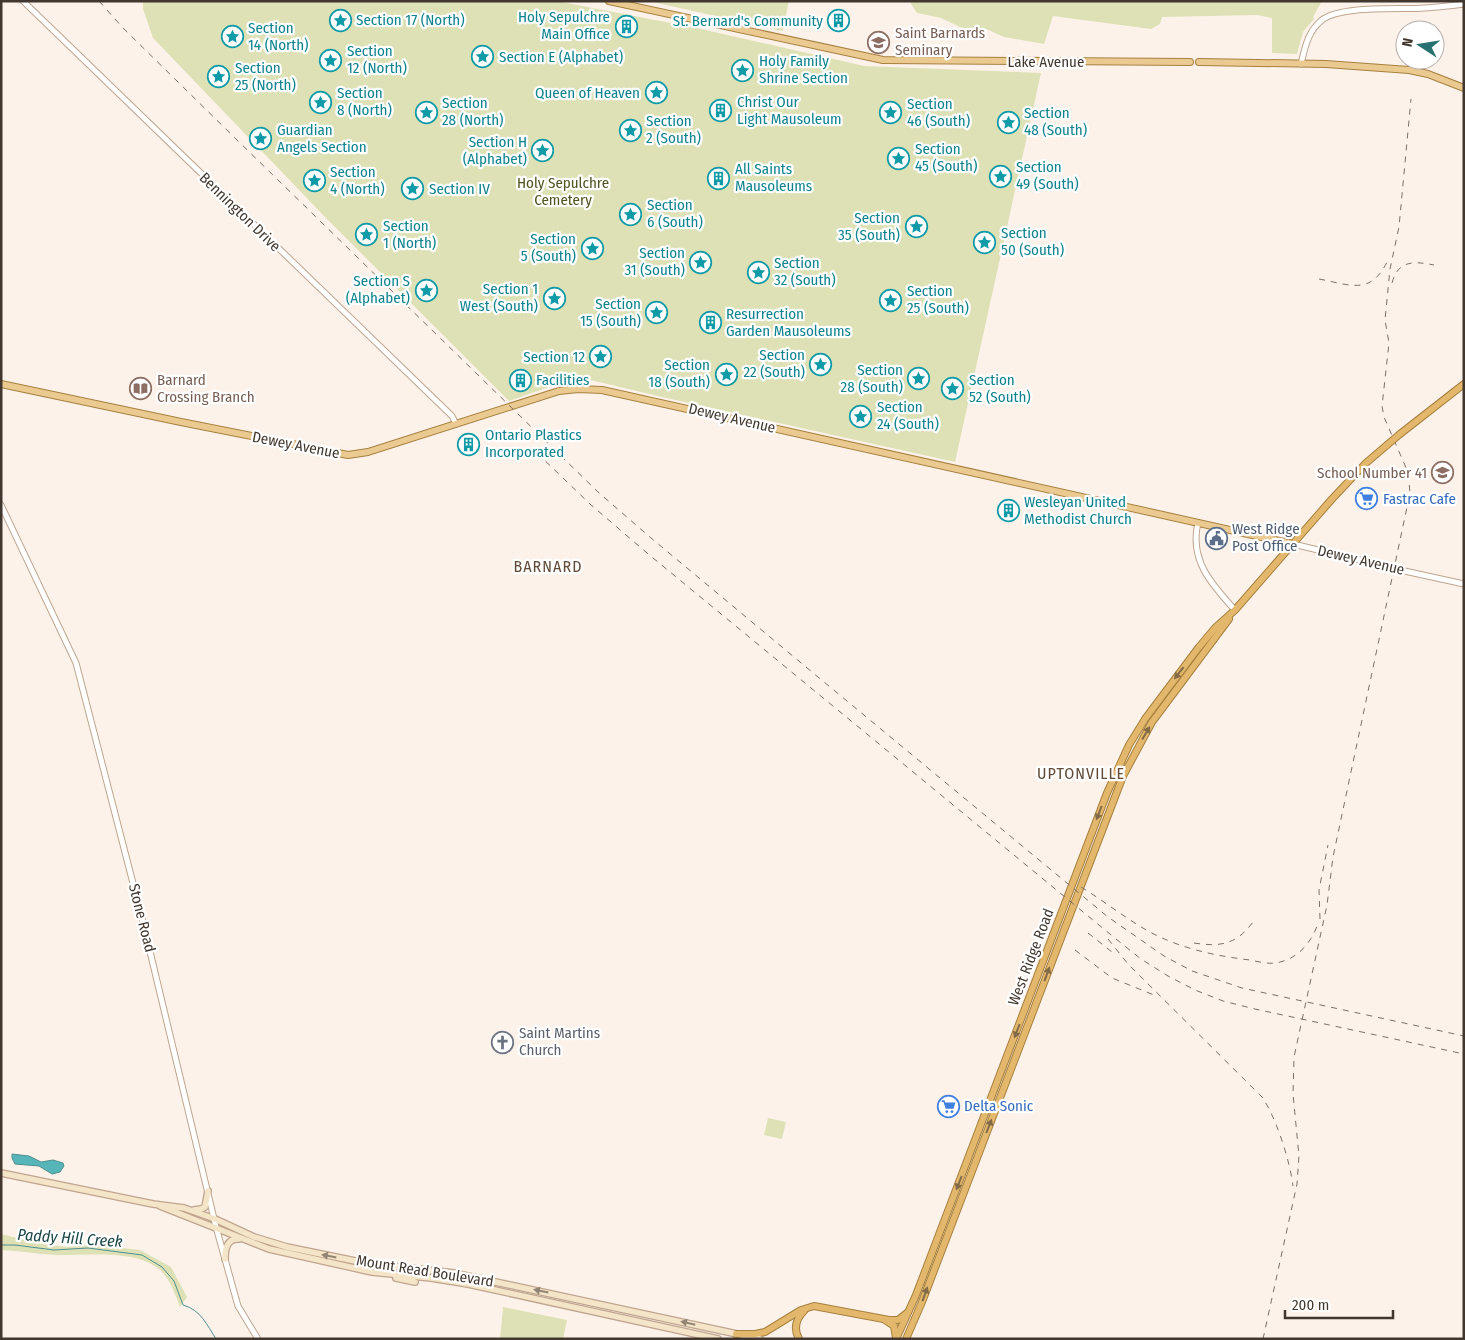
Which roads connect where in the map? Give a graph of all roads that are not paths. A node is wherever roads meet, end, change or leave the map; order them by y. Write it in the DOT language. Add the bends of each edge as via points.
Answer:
graph roads {
  1 [pos="22,1"];
  2 [pos="609,1"];
  3 [pos="1464,4"];
  4 [pos="1190,62"];
  5 [pos="1199,62"];
  6 [pos="1301,64"];
  7 [pos="1464,88"];
  8 [pos="1,384"];
  9 [pos="1464,384"];
  10 [pos="456,424"];
  11 [pos="1,505"];
  12 [pos="1198,523"];
  13 [pos="1293,544"];
  14 [pos="1464,584"];
  15 [pos="1235,610"];
  16 [pos="1,1172"];
  17 [pos="208,1191"];
  18 [pos="153,1204"];
  19 [pos="188,1209"];
  20 [pos="215,1219"];
  21 [pos="216,1227"];
  22 [pos="244,1240"];
  23 [pos="225,1258"];
  24 [pos="372,1272"];
  25 [pos="415,1282"];
  26 [pos="809,1307"];
  27 [pos="911,1308"];
  28 [pos="884,1320"];
  29 [pos="913,1323"];
  30 [pos="736,1334"];
  31 [pos="258,1339"];
  32 [pos="718,1339"];
  33 [pos="760,1339"];
  34 [pos="799,1339"];
  35 [pos="896,1339"];
  36 [pos="906,1339"];
  37 [pos="912,1339"];
  1 -- 10 [label="street, Bennington Drive" via="307,275"];
  2 -- 4 [label="main road, Lake Avenue" via="883,60"];
  3 -- 6 [label="street" via="1331,14 1310,33"];
  5 -- 6 [label="main road"];
  6 -- 7 [label="main road" via="1415,71"];
  8 -- 10 [label="main road, Dewey Avenue" via="342,455 368,452"];
  9 -- 13 [label="highway, West Ridge Road, bridge" via="1386,445"];
  10 -- 12 [label="main road, Dewey Avenue" via="559,391 608,391"];
  11 -- 17 [label="street, Stone Road" via="74,657"];
  12 -- 13 [label="main road, Dewey Avenue"];
  12 -- 15 [label="street" via="1198,558 1218,591"];
  13 -- 14 [label="street, Dewey Avenue, bridge"];
  13 -- 15 [label="highway, West Ridge Road"];
  15 -- 27 [label="highway, West Ridge Road, one-way" via="1215,628 1168,687 1129,745 1116,773"];
  29 -- 15 [label="highway, West Ridge Road, one-way" via="1123,776 1152,722"];
  16 -- 18 [label="main road, Mount Read Boulevard"];
  17 -- 19 [label="main road" via="205,1207"];
  17 -- 20 [label="street, Stone Road"];
  18 -- 19 [label="main road, Mount Read Boulevard"];
  18 -- 21 [label="main road, Mount Read Boulevard"];
  19 -- 20 [label="main road, Mount Read Boulevard"];
  20 -- 21 [label="street, Stone Road"];
  30 -- 20 [label="main road, Mount Read Boulevard, one-way" via="454,1273 365,1263 286,1248"];
  21 -- 22 [label="main road, Mount Read Boulevard"];
  21 -- 23 [label="street, Stone Road"];
  22 -- 23 [label="main road" via="230,1241 225,1249"];
  22 -- 24 [label="main road, Mount Read Boulevard" via="269,1250"];
  23 -- 31 [label="street, Stone Road" via="238,1306"];
  24 -- 25 [label="main road"];
  24 -- 32 [label="main road, Mount Read Boulevard" via="468,1284"];
  26 -- 28 [label="highway" via="819,1306"];
  26 -- 30 [label="highway" via="763,1333"];
  26 -- 34 [label="highway" via="796,1322"];
  27 -- 28 [label="highway" via="899,1319"];
  27 -- 35 [label="highway, West Ridge Road"];
  28 -- 35 [label="highway" via="894,1326"];
  29 -- 36 [label="highway, West Ridge Road"];
  29 -- 37 [label="highway"];
  30 -- 33 [label="main road, Mount Read Boulevard"];
}
